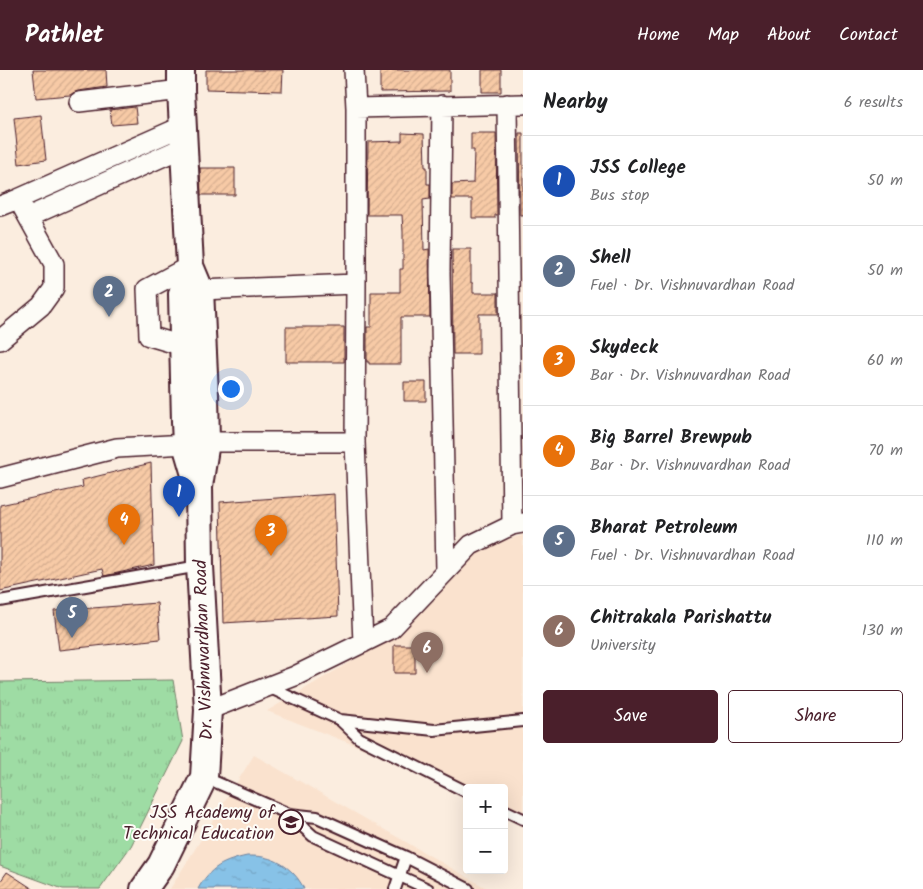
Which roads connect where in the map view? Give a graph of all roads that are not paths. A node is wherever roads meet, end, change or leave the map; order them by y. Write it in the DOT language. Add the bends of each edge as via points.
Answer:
graph roads {
  1 [pos="354,70"];
  2 [pos="181,80"];
  3 [pos="79,102"];
  4 [pos="515,104"];
  5 [pos="442,105"];
  6 [pos="356,108"];
  7 [pos="184,136"];
  8 [pos="18,199"];
  9 [pos="0,206"];
  10 [pos="28,217"];
  11 [pos="190,266"];
  12 [pos="356,284"];
  13 [pos="191,292"];
  14 [pos="0,340"];
  15 [pos="183,346"];
  16 [pos="355,442"];
  17 [pos="196,443"];
  18 [pos="0,478"];
  19 [pos="517,524"];
  20 [pos="200,566"];
  21 [pos="446,571"];
  22 [pos="0,601"];
  23 [pos="363,643"];
  24 [pos="267,687"];
  25 [pos="208,710"];
  26 [pos="340,720"];
  27 [pos="523,721"];
  28 [pos="204,777"];
  29 [pos="463,790"];
  30 [pos="508,812"];
  31 [pos="289,814"];
  32 [pos="523,819"];
  33 [pos="406,857"];
  34 [pos="400,876"];
  35 [pos="144,889"];
  36 [pos="395,889"];
  37 [pos="428,889"];
  38 [pos="468,889"];
  1 -- 6 [label="street"];
  2 -- 3 [label="street"];
  2 -- 7 [label="main road, Dr. Vishnuvardhan Road"];
  4 -- 5 [label="street"];
  4 -- 19 [label="street"];
  5 -- 6 [label="street"];
  5 -- 21 [label="street" via="440,272"];
  6 -- 12 [label="street"];
  7 -- 8 [label="street"];
  7 -- 10 [label="street"];
  7 -- 11 [label="main road, Dr. Vishnuvardhan Road"];
  8 -- 9 [label="street"];
  8 -- 10 [label="street"];
  10 -- 14 [label="street" via="54,264 54,288 41,306"];
  11 -- 13 [label="main road, Dr. Vishnuvardhan Road"];
  11 -- 15 [label="street" via="147,289 150,336"];
  12 -- 13 [label="street"];
  12 -- 16 [label="street"];
  13 -- 15 [label="main road, Dr. Vishnuvardhan Road"];
  13 -- 17 [label="main road, Dr. Vishnuvardhan Road"];
  15 -- 17 [label="main road, Dr. Vishnuvardhan Road"];
  16 -- 17 [label="street"];
  16 -- 23 [label="street"];
  17 -- 18 [label="street" via="116,448"];
  17 -- 20 [label="main road, Dr. Vishnuvardhan Road"];
  19 -- 21 [label="street" via="471,545"];
  20 -- 22 [label="lane"];
  20 -- 25 [label="main road, Dr. Vishnuvardhan Road"];
  21 -- 23 [label="street" via="392,629"];
  23 -- 24 [label="street"];
  24 -- 25 [label="street"];
  24 -- 26 [label="lane"];
  25 -- 28 [label="main road, Dr. Vishnuvardhan Road"];
  26 -- 27 [label="lane" via="434,730"];
  26 -- 29 [label="lane" via="359,738"];
  28 -- 31 [label="lane"];
  28 -- 35 [label="main road, Dr. Vishnuvardhan Road" via="161,865"];
  30 -- 32 [label="lane"];
  31 -- 33 [label="lane" via="317,817"];
  31 -- 34 [label="lane" via="313,836"];
  33 -- 34 [label="lane"];
  33 -- 38 [label="lane"];
  34 -- 36 [label="lane"];
  34 -- 37 [label="lane"];
}
